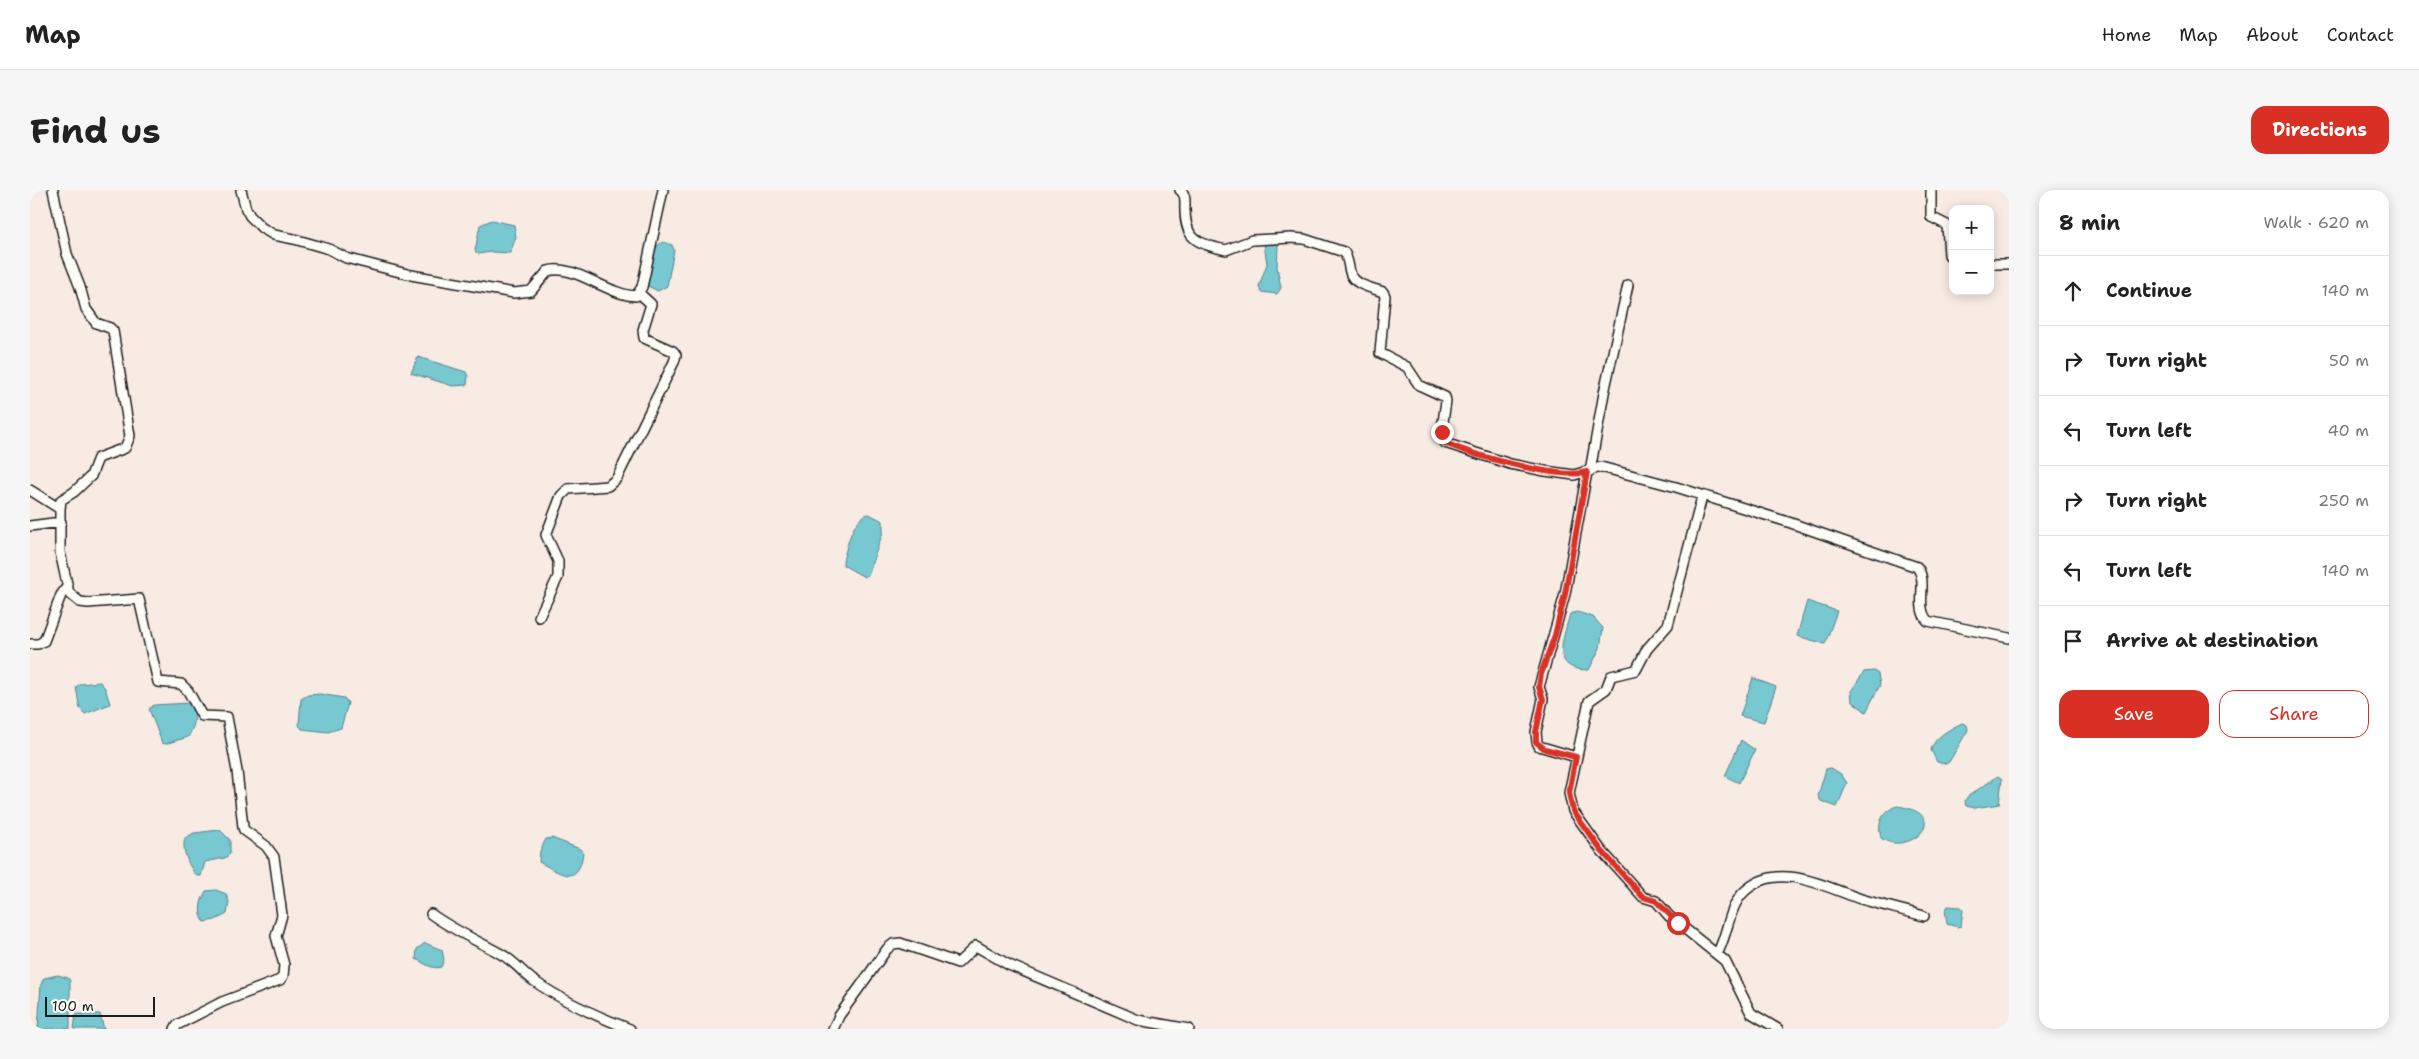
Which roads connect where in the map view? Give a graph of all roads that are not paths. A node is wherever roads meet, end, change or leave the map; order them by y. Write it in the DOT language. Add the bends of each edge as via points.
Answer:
graph roads {
  1 [pos="53,190"];
  2 [pos="241,190"];
  3 [pos="663,190"];
  4 [pos="1180,190"];
  5 [pos="1931,190"];
  6 [pos="1949,255"];
  7 [pos="1994,264"];
  8 [pos="2009,264"];
  9 [pos="1628,284"];
  10 [pos="638,293"];
  11 [pos="1588,472"];
  12 [pos="30,490"];
  13 [pos="1702,497"];
  14 [pos="60,509"];
  15 [pos="61,522"];
  16 [pos="30,526"];
  17 [pos="66,588"];
  18 [pos="539,617"];
  19 [pos="2009,638"];
  20 [pos="30,644"];
  21 [pos="1576,757"];
  22 [pos="431,914"];
  23 [pos="1924,916"];
  24 [pos="1717,954"];
  25 [pos="175,1029"];
  26 [pos="630,1029"];
  27 [pos="834,1029"];
  28 [pos="1189,1029"];
  29 [pos="1778,1029"];
  1 -- 14 [label="street" via="67,254 86,309 96,323 113,331 130,436 125,448 98,458 91,476 61,500"];
  2 -- 10 [label="street" via="250,216 274,235 411,275 521,293 535,288 548,271 558,269 600,287 632,296"];
  3 -- 10 [label="street" via="648,264"];
  4 -- 11 [label="street" via="1185,198 1186,227 1194,239 1226,250 1252,240 1304,239 1344,252 1351,276 1357,282 1383,292 1380,353 1407,367 1420,385 1445,397 1441,436 1445,443 1510,464 1574,475"];
  5 -- 6 [label="street" via="1930,217 1947,225"];
  7 -- 8 [label="street"];
  9 -- 11 [label="street"];
  10 -- 18 [label="street" via="651,304 643,330 644,338 673,351 676,355 674,362 617,478 608,486 568,489 561,496 546,535 558,562 558,577"];
  11 -- 13 [label="street" via="1602,467"];
  11 -- 21 [label="street" via="1565,594 1541,674 1539,687 1543,699 1536,732 1539,746"];
  12 -- 14 [label="street"];
  13 -- 19 [label="street" via="1918,567 1922,605 1928,621"];
  13 -- 21 [label="street" via="1668,625 1647,649 1636,670 1611,676 1606,689 1589,701"];
  14 -- 15 [label="street"];
  15 -- 16 [label="street"];
  15 -- 17 [label="street" via="60,552"];
  17 -- 20 [label="street" via="44,641"];
  17 -- 25 [label="street" via="80,602 139,599 158,682 181,684 202,716 226,717 237,770 244,830 266,846 274,857 282,915 276,936 284,965 283,976 266,986 222,1002"];
  21 -- 24 [label="street" via="1569,793 1570,803 1579,820 1643,897 1656,901"];
  22 -- 26 [label="street" via="503,955 558,997"];
  23 -- 24 [label="street" via="1812,881 1791,877 1766,879 1744,892 1729,920 1725,939"];
  24 -- 29 [label="street" via="1725,961 1751,1013"];
  27 -- 28 [label="street" via="839,1016 887,949 900,943 958,964 976,946 1009,965 1138,1020"];
}
